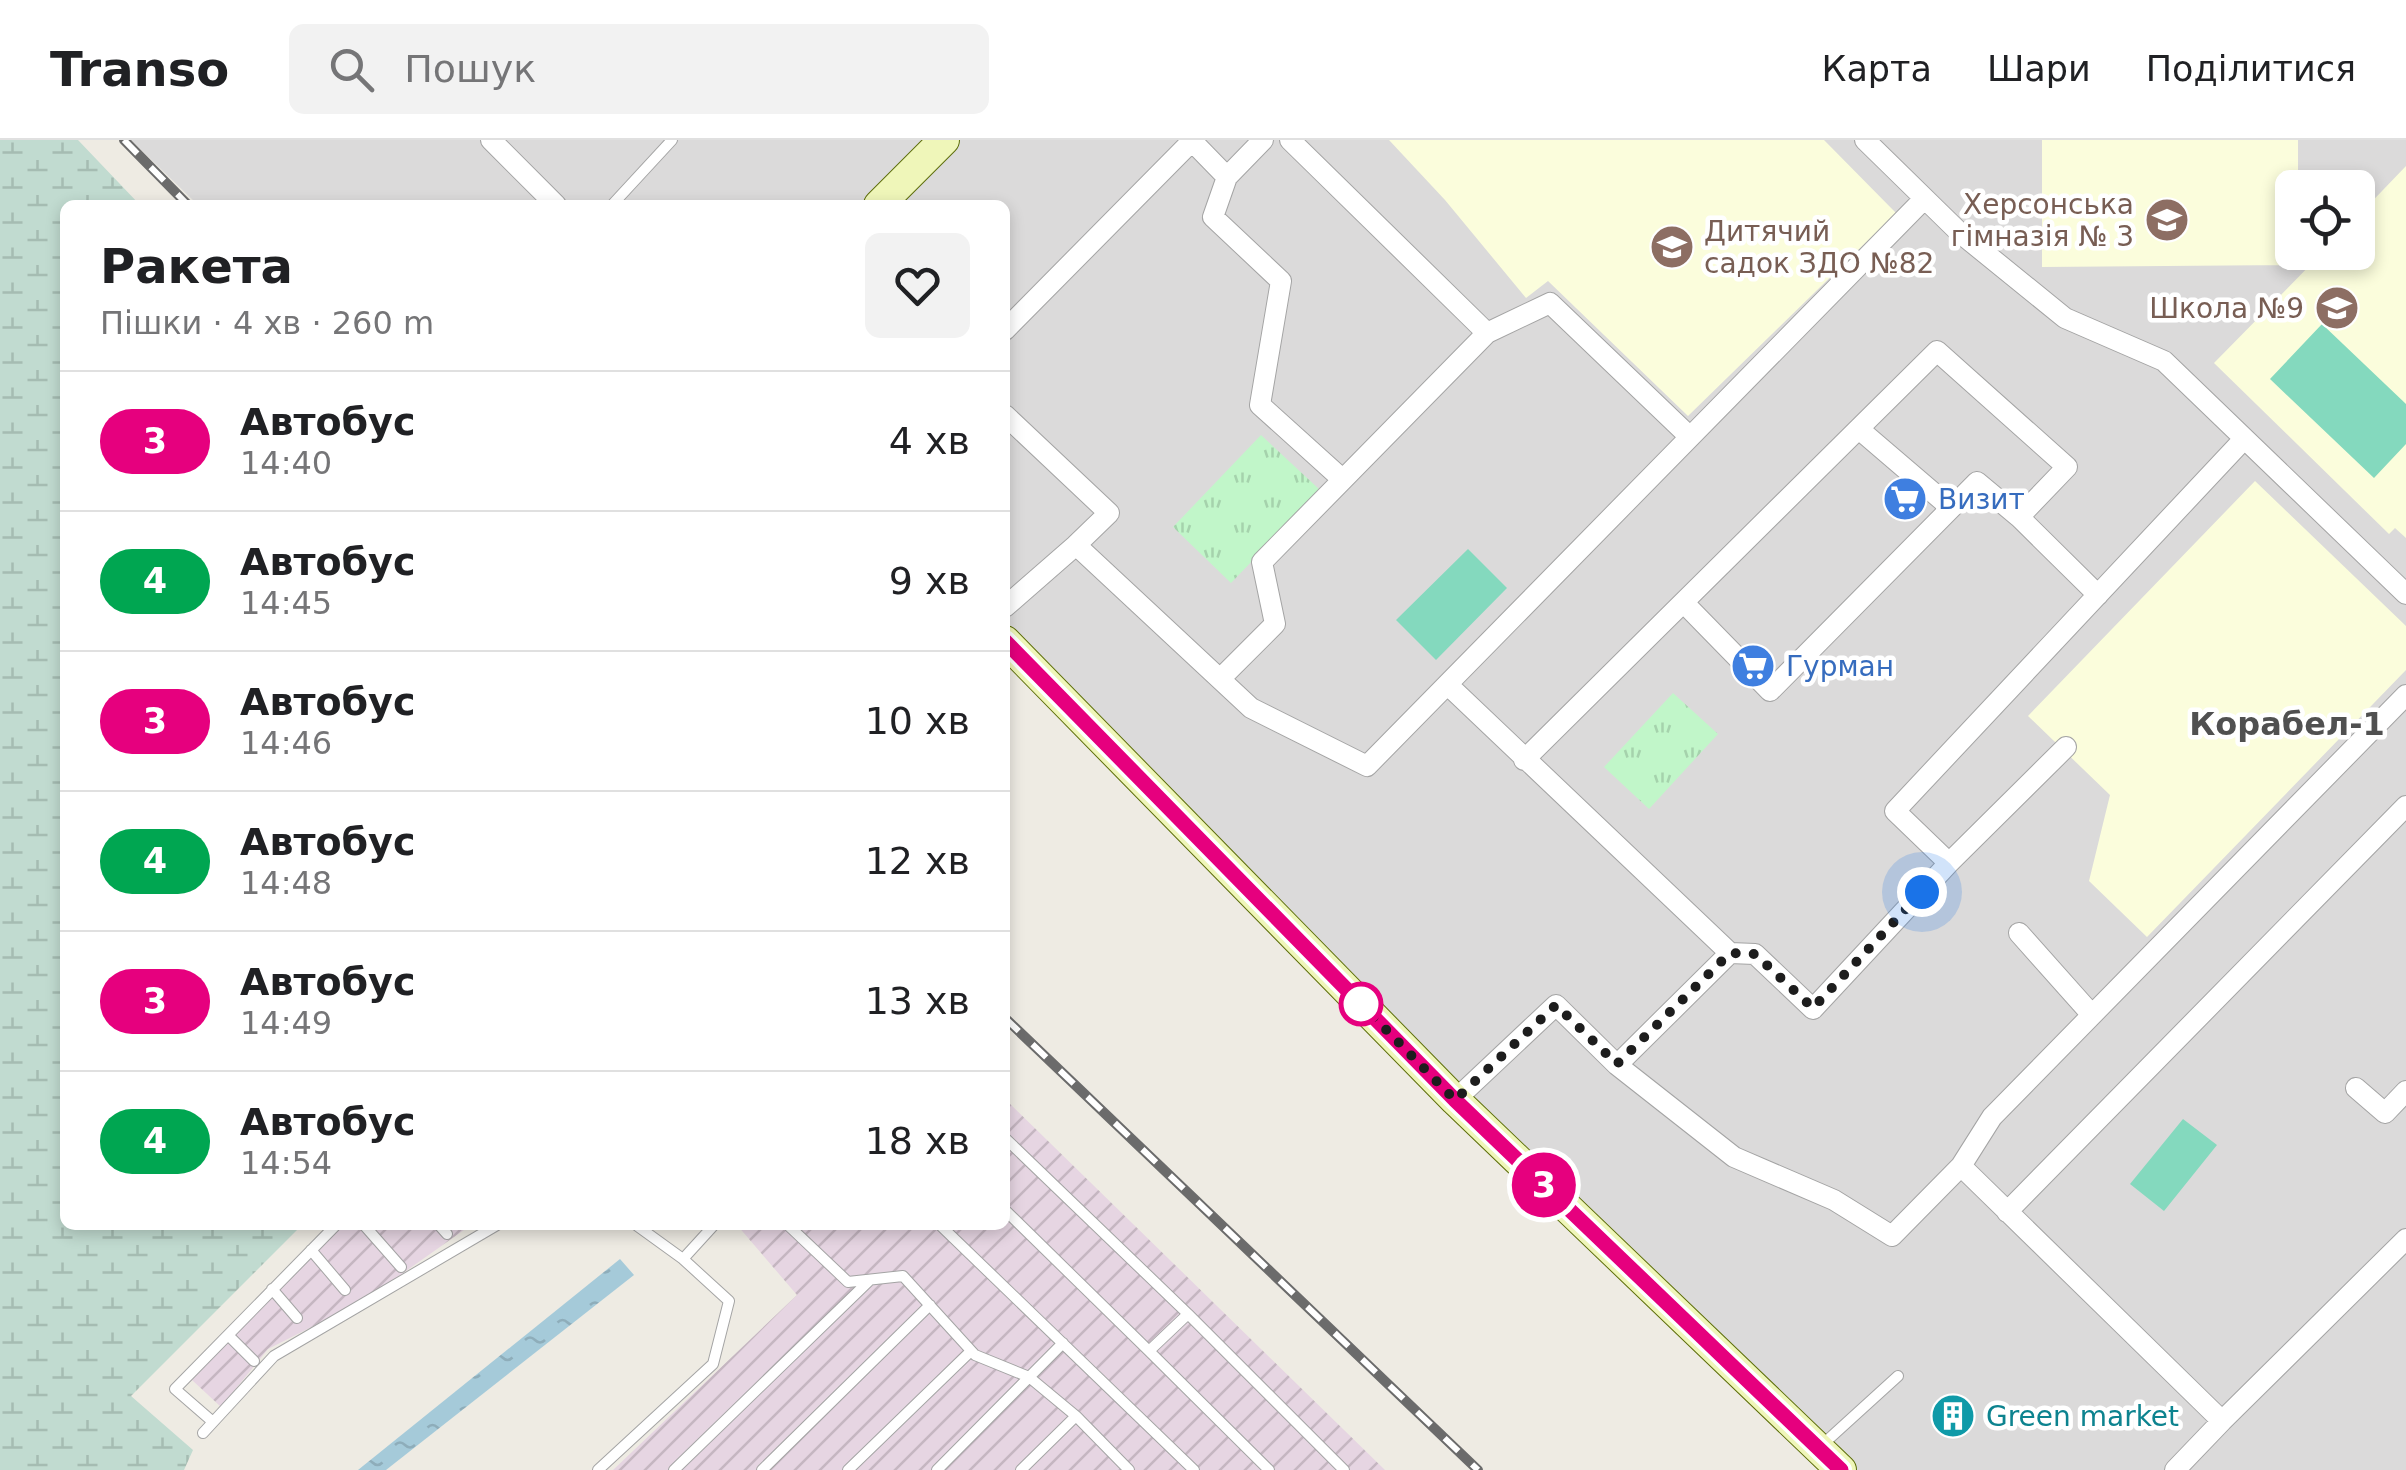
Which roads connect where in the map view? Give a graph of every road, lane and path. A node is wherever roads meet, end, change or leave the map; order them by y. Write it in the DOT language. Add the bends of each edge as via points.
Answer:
graph roads {
  1 [pos="491,140"];
  2 [pos="672,140"];
  3 [pos="944,140"];
  4 [pos="1192,140"];
  5 [pos="1263,140"];
  6 [pos="1290,140"];
  7 [pos="1865,140"];
  8 [pos="1227,177"];
  9 [pos="1924,199"];
  10 [pos="551,200"];
  11 [pos="617,200"];
  12 [pos="884,200"];
  13 [pos="1010,325"];
  14 [pos="1487,333"];
  15 [pos="1010,421"];
  16 [pos="1860,430"];
  17 [pos="1690,438"];
  18 [pos="2244,439"];
  19 [pos="1342,479"];
  20 [pos="1950,507"];
  21 [pos="2020,518"];
  22 [pos="1076,546"];
  23 [pos="2406,594"];
  24 [pos="2098,595"];
  25 [pos="1010,603"];
  26 [pos="1684,603"];
  27 [pos="1010,646"];
  28 [pos="1220,679"];
  29 [pos="1448,685"];
  30 [pos="2406,695"];
  31 [pos="2066,747"];
  32 [pos="1524,760"];
  33 [pos="2406,806"];
  34 [pos="1949,863"];
  35 [pos="2020,932"];
  36 [pos="1730,953"];
  37 [pos="2092,1015"];
  38 [pos="1617,1064"];
  39 [pos="2356,1088"];
  40 [pos="2406,1091"];
  41 [pos="1455,1100"];
  42 [pos="1010,1143"];
  43 [pos="1961,1166"];
  44 [pos="2007,1212"];
  45 [pos="1010,1215"];
  46 [pos="331,1230"];
  47 [pos="369,1230"];
  48 [pos="488,1230"];
  49 [pos="643,1230"];
  50 [pos="709,1230"];
  51 [pos="793,1230"];
  52 [pos="945,1230"];
  53 [pos="2406,1239"];
  54 [pos="311,1250"];
  55 [pos="683,1259"];
  56 [pos="401,1266"];
  57 [pos="870,1280"];
  58 [pos="272,1289"];
  59 [pos="346,1290"];
  60 [pos="930,1305"];
  61 [pos="1188,1314"];
  62 [pos="297,1318"];
  63 [pos="228,1335"];
  64 [pos="1063,1343"];
  65 [pos="971,1351"];
  66 [pos="1149,1351"];
  67 [pos="254,1361"];
  68 [pos="1898,1376"];
  69 [pos="1029,1378"];
  70 [pos="1076,1416"];
  71 [pos="214,1422"];
  72 [pos="2222,1422"];
  73 [pos="204,1432"];
  74 [pos="1819,1448"];
  75 [pos="1118,1459"];
  76 [pos="598,1470"];
  77 [pos="674,1470"];
  78 [pos="762,1470"];
  79 [pos="848,1470"];
  80 [pos="937,1470"];
  81 [pos="1022,1470"];
  82 [pos="1107,1470"];
  83 [pos="1129,1470"];
  84 [pos="1194,1470"];
  85 [pos="1269,1470"];
  86 [pos="1344,1470"];
  87 [pos="1841,1470"];
  88 [pos="2175,1470"];
  1 -- 10 [label="street"];
  2 -- 11 [label="lane"];
  3 -- 12 [label="street"];
  4 -- 8 [label="street"];
  4 -- 13 [label="street"];
  5 -- 8 [label="street"];
  6 -- 14 [label="street"];
  7 -- 9 [label="street"];
  8 -- 19 [label="street" via="1213,216 1281,281 1260,405"];
  9 -- 17 [label="street"];
  9 -- 18 [label="street" via="2064,318 2164,361"];
  14 -- 17 [label="street" via="1550,302"];
  14 -- 19 [label="street"];
  15 -- 22 [label="street" via="1109,513"];
  16 -- 20 [label="street"];
  16 -- 21 [label="street" via="1937,351 2067,466"];
  16 -- 26 [label="street"];
  17 -- 29 [label="street"];
  18 -- 23 [label="street"];
  18 -- 24 [label="street"];
  19 -- 28 [label="street" via="1262,562 1275,624"];
  20 -- 21 [label="street" via="1977,482"];
  20 -- 26 [label="street" via="1770,692"];
  21 -- 24 [label="street"];
  22 -- 25 [label="street"];
  22 -- 28 [label="street"];
  24 -- 34 [label="street" via="1895,810"];
  26 -- 32 [label="street"];
  27 -- 41 [label="street"];
  28 -- 29 [label="street" via="1251,708 1367,766"];
  29 -- 32 [label="street"];
  30 -- 37 [label="street"];
  31 -- 34 [label="street"];
  32 -- 36 [label="street"];
  33 -- 44 [label="street"];
  34 -- 36 [label="street" via="1813,1008 1755,954"];
  35 -- 37 [label="street"];
  36 -- 38 [label="street"];
  37 -- 43 [label="street" via="1992,1118"];
  38 -- 41 [label="street" via="1556,1005"];
  38 -- 43 [label="street" via="1734,1157 1834,1200 1892,1236"];
  39 -- 40 [label="street" via="2385,1113"];
  41 -- 74 [label="street"];
  42 -- 61 [label="lane"];
  43 -- 44 [label="street"];
  44 -- 72 [label="street"];
  45 -- 66 [label="lane"];
  46 -- 54 [label="lane"];
  47 -- 56 [label="lane"];
  48 -- 71 [label="lane" via="274,1356"];
  49 -- 55 [label="lane"];
  50 -- 55 [label="lane"];
  51 -- 57 [label="lane" via="848,1282"];
  52 -- 64 [label="lane"];
  53 -- 72 [label="street"];
  54 -- 58 [label="lane"];
  54 -- 59 [label="lane"];
  55 -- 76 [label="lane" via="728,1300 713,1364"];
  57 -- 60 [label="lane" via="903,1276"];
  57 -- 77 [label="lane"];
  58 -- 62 [label="lane"];
  58 -- 63 [label="lane"];
  60 -- 65 [label="lane"];
  60 -- 78 [label="lane"];
  61 -- 66 [label="lane"];
  61 -- 86 [label="lane"];
  63 -- 67 [label="lane"];
  63 -- 71 [label="lane" via="175,1389"];
  64 -- 69 [label="lane"];
  64 -- 84 [label="lane"];
  65 -- 69 [label="lane"];
  65 -- 79 [label="lane"];
  66 -- 85 [label="lane"];
  68 -- 74 [label="lane"];
  69 -- 70 [label="lane"];
  69 -- 80 [label="lane"];
  70 -- 75 [label="lane"];
  70 -- 81 [label="lane"];
  71 -- 73 [label="lane"];
  72 -- 88 [label="street"];
  74 -- 87 [label="street"];
  75 -- 82 [label="lane"];
  75 -- 83 [label="lane"];
}
